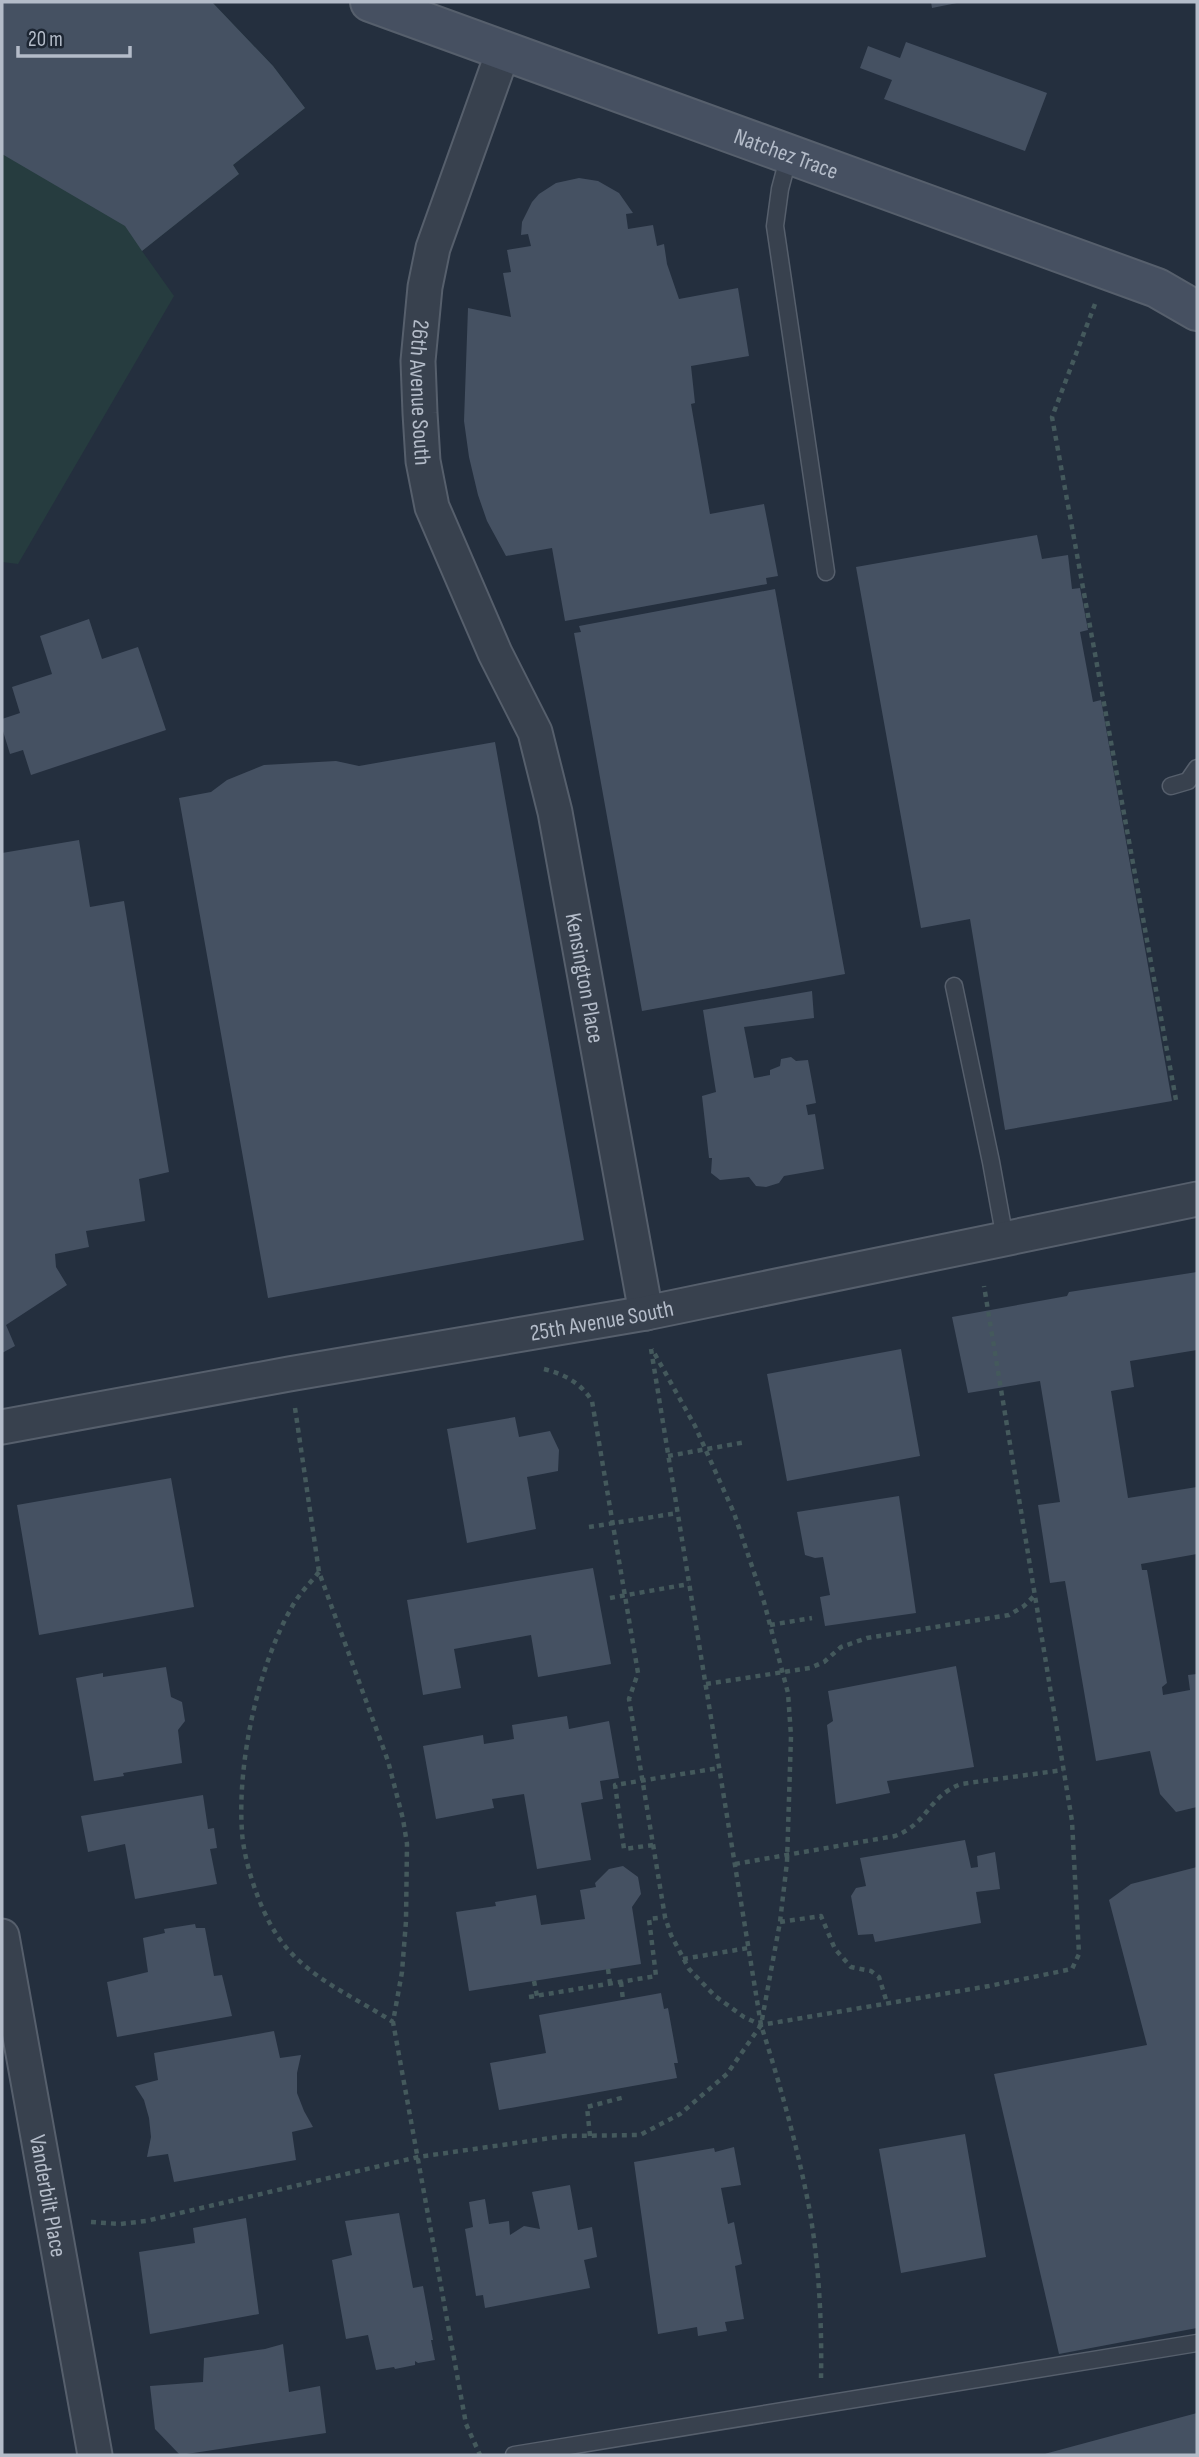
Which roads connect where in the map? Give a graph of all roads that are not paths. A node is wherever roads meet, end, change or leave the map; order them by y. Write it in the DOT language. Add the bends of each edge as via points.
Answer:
graph roads {
  1 [pos="370,2"];
  2 [pos="504,49"];
  3 [pos="789,155"];
  4 [pos="1197,311"];
  5 [pos="826,572"];
  6 [pos="495,653"];
  7 [pos="1194,778"];
  8 [pos="1171,786"];
  9 [pos="954,986"];
  10 [pos="1197,1199"];
  11 [pos="1005,1239"];
  12 [pos="646,1313"];
  13 [pos="2,1427"];
  14 [pos="2,1936"];
  15 [pos="1197,2343"];
  16 [pos="95,2455"];
  17 [pos="514,2455"];
  1 -- 2 [label="main road, Natchez Trace"];
  2 -- 3 [label="main road, Natchez Trace"];
  2 -- 6 [label="street, 26th Avenue South" via="433,248 418,361 423,461 432,507"];
  3 -- 4 [label="main road, Natchez Trace" via="1157,288"];
  3 -- 5 [label="lane" via="775,226"];
  6 -- 12 [label="street, Kensington Place" via="536,732 555,812"];
  7 -- 8 [label="lane"];
  9 -- 11 [label="lane"];
  10 -- 11 [label="street, 25th Avenue South"];
  11 -- 12 [label="street, 25th Avenue South"];
  12 -- 13 [label="street, 25th Avenue South"];
  14 -- 16 [label="street, Vanderbilt Place"];
  15 -- 17 [label="lane"];
}
